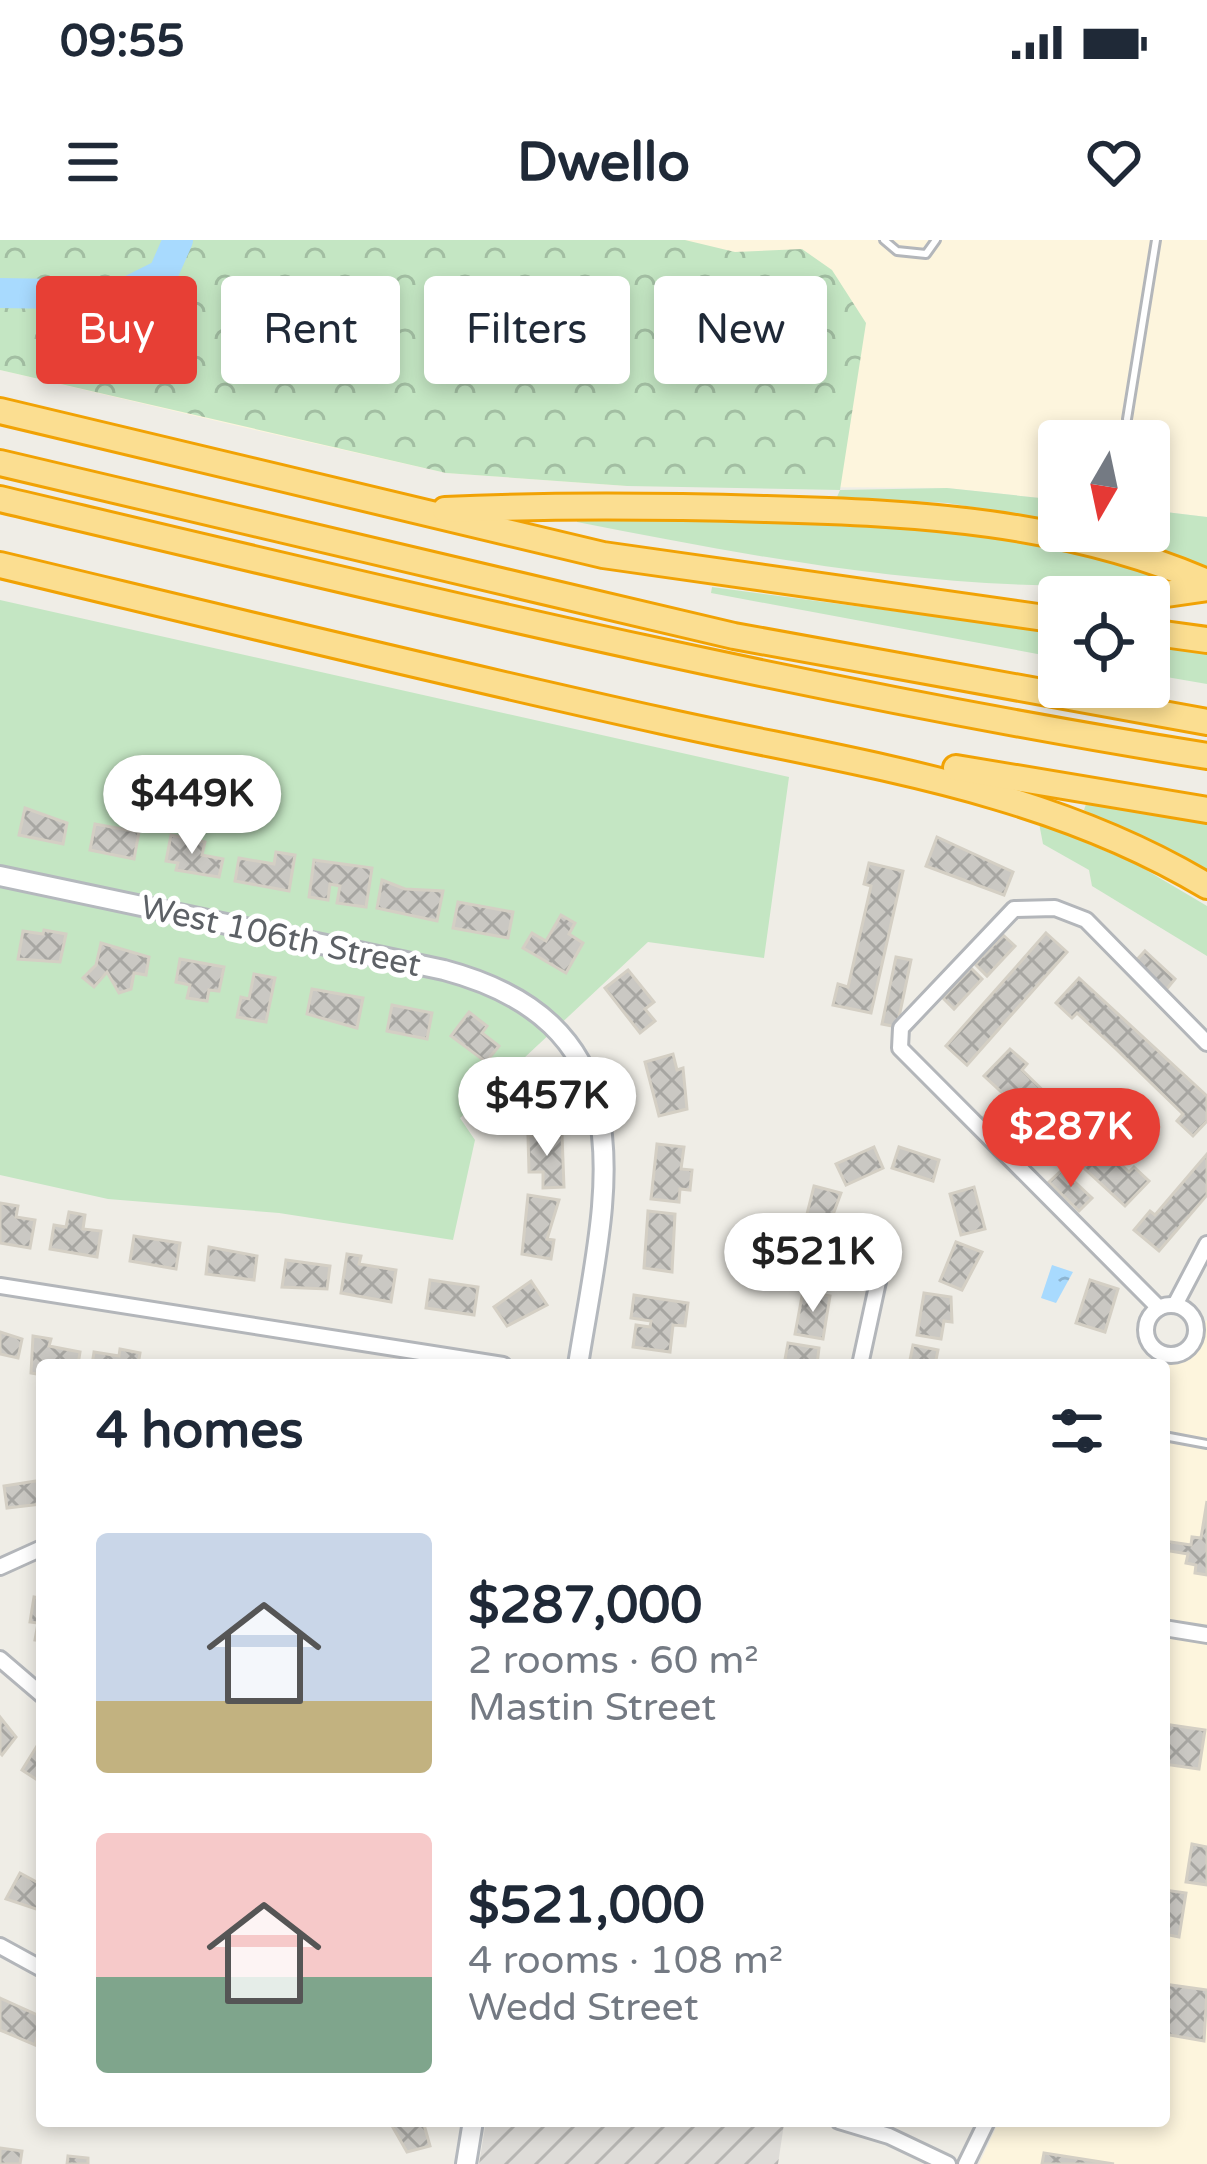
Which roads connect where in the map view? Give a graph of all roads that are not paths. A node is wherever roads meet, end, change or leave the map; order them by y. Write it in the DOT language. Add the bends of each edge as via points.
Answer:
graph roads {
  1 [pos="884,240"];
  2 [pos="936,240"];
  3 [pos="1156,240"];
  4 [pos="0,411"];
  5 [pos="1127,418"];
  6 [pos="0,463"];
  7 [pos="0,499"];
  8 [pos="416,512"];
  9 [pos="0,566"];
  10 [pos="1207,585"];
  11 [pos="1170,592"];
  12 [pos="1038,609"];
  13 [pos="1010,614"];
  14 [pos="1038,617"];
  15 [pos="1170,635"];
  16 [pos="1207,640"];
  17 [pos="1207,722"];
  18 [pos="1207,756"];
  19 [pos="858,763"];
  20 [pos="1207,810"];
  21 [pos="0,876"];
  22 [pos="1207,886"];
  23 [pos="1207,1042"];
  24 [pos="887,1240"];
  25 [pos="1207,1244"];
  26 [pos="0,1286"];
  27 [pos="1167,1306"];
  28 [pos="1154,1350"];
  29 [pos="465,1359"];
  30 [pos="579,1359"];
  31 [pos="861,1359"];
  32 [pos="1147,1359"];
  33 [pos="1170,1437"];
  34 [pos="1207,1444"];
  35 [pos="36,1551"];
  36 [pos="0,1567"];
  37 [pos="1170,1629"];
  38 [pos="1207,1635"];
  39 [pos="0,1659"];
  40 [pos="36,1690"];
  41 [pos="0,1946"];
  42 [pos="36,1966"];
  43 [pos="472,2127"];
  44 [pos="854,2127"];
  45 [pos="984,2127"];
  46 [pos="466,2164"];
  47 [pos="948,2164"];
  48 [pos="966,2164"];
  1 -- 2 [label="lane" via="914,256"];
  3 -- 5 [label="lane"];
  4 -- 8 [label="highway"];
  6 -- 17 [label="highway" via="734,636"];
  7 -- 18 [label="highway" via="667,656"];
  8 -- 10 [label="highway" via="574,504 946,515 1068,537"];
  8 -- 13 [label="highway" via="673,568"];
  9 -- 19 [label="highway"];
  10 -- 11 [label="highway"];
  12 -- 13 [label="highway"];
  13 -- 14 [label="highway"];
  15 -- 16 [label="highway"];
  19 -- 20 [label="highway" via="922,762"];
  19 -- 22 [label="highway" via="1057,813"];
  21 -- 30 [label="street, West 106th Street" via="462,974 508,992 549,1023 585,1072 605,1136"];
  23 -- 27 [label="street" via="1086,920 1055,908 1014,909 901,1028 900,1048"];
  24 -- 31 [label="street"];
  25 -- 27 [label="street"];
  26 -- 29 [label="street"];
  27 -- 28 [label="street" via="1145,1327"];
  27 -- 28 [label="street" via="1190,1314 1195,1338 1178,1354"];
  28 -- 32 [label="street"];
  33 -- 34 [label="lane"];
  35 -- 36 [label="street"];
  37 -- 38 [label="street"];
  39 -- 40 [label="street"];
  41 -- 42 [label="street"];
  43 -- 46 [label="street"];
  44 -- 47 [label="street"];
  45 -- 48 [label="street"];
}
